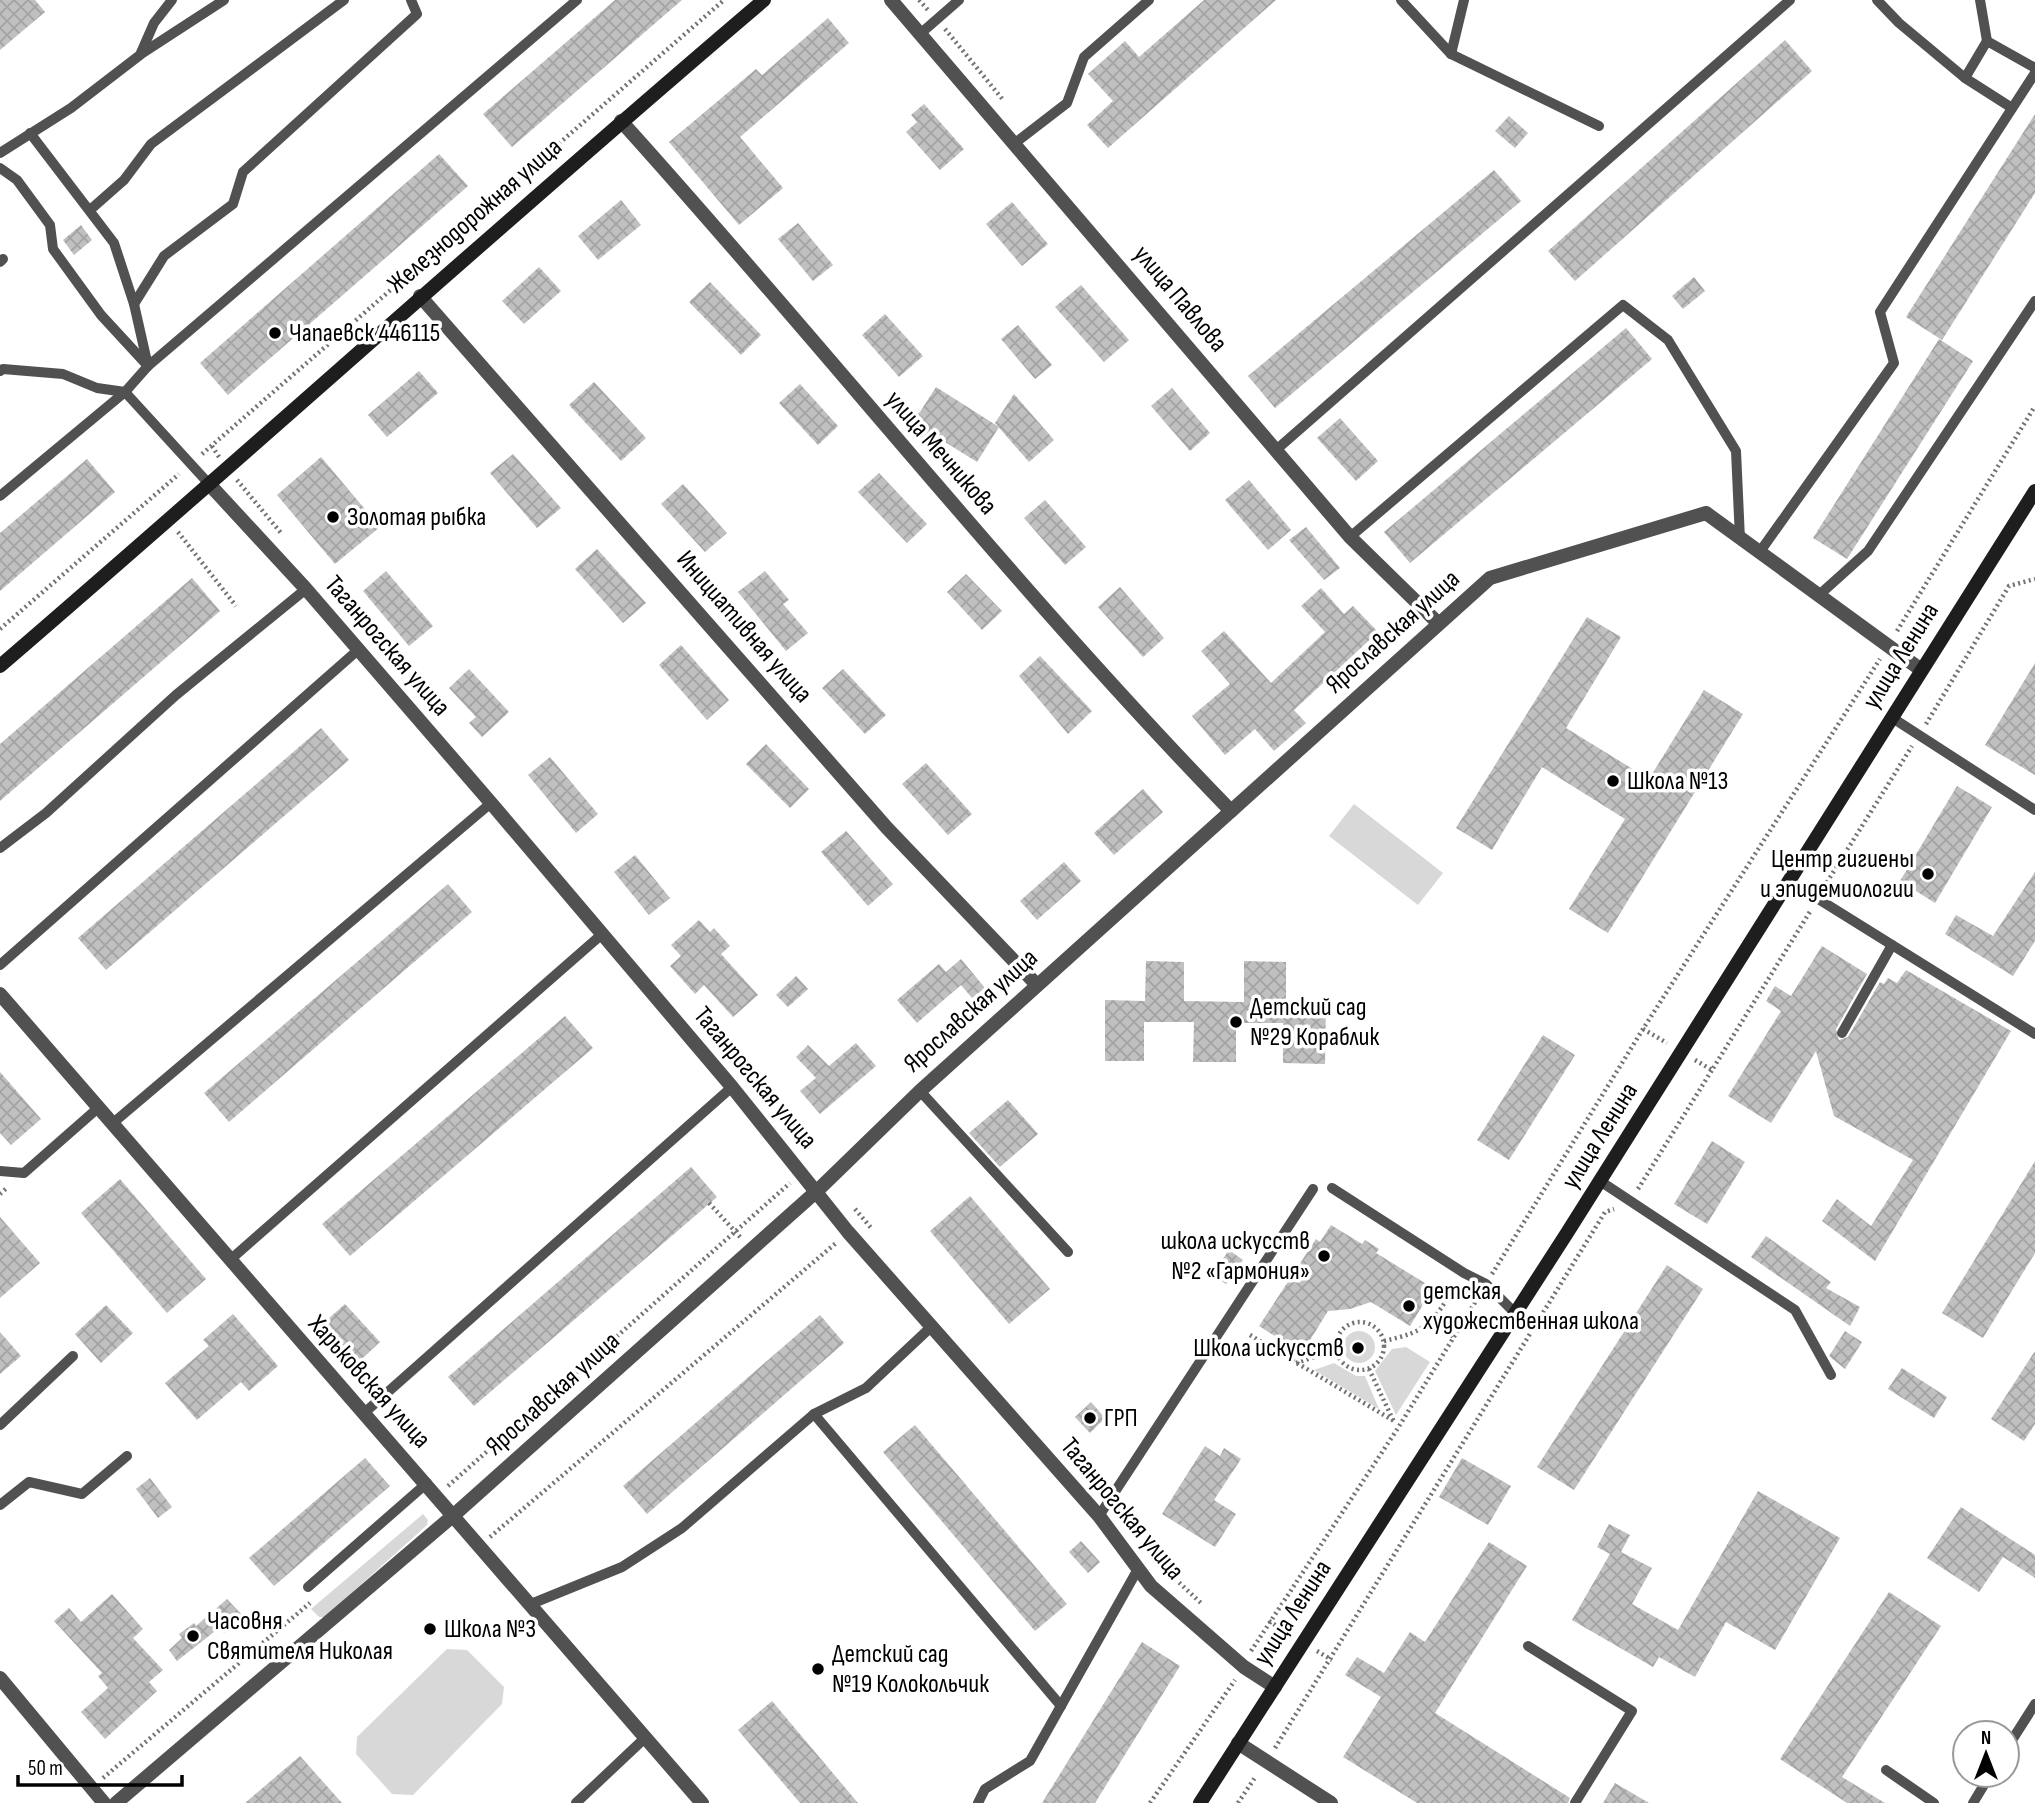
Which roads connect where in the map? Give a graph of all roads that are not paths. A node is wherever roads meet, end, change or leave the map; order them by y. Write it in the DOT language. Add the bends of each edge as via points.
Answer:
graph roads {
  1 [pos="172,0"];
  2 [pos="224,0"];
  3 [pos="344,0"];
  4 [pos="411,0"];
  5 [pos="577,0"];
  6 [pos="764,0"];
  7 [pos="891,0"];
  8 [pos="959,0"];
  9 [pos="1149,0"];
  10 [pos="1401,0"];
  11 [pos="1464,0"];
  12 [pos="1790,0"];
  13 [pos="1877,0"];
  14 [pos="1980,0"];
  15 [pos="920,34"];
  16 [pos="1987,41"];
  17 [pos="1451,54"];
  18 [pos="140,55"];
  19 [pos="2035,70"];
  20 [pos="1965,78"];
  21 [pos="2012,108"];
  22 [pos="621,121"];
  23 [pos="1599,126"];
  24 [pos="30,133"];
  25 [pos="1015,143"];
  26 [pos="0,153"];
  27 [pos="0,168"];
  28 [pos="90,210"];
  29 [pos="420,296"];
  30 [pos="2035,301"];
  31 [pos="134,304"];
  32 [pos="148,366"];
  33 [pos="0,371"];
  34 [pos="125,392"];
  35 [pos="1276,450"];
  36 [pos="210,485"];
  37 [pos="2035,491"];
  38 [pos="0,496"];
  39 [pos="1350,537"];
  40 [pos="1740,540"];
  41 [pos="1759,553"];
  42 [pos="306,589"];
  43 [pos="1818,596"];
  44 [pos="1438,623"];
  45 [pos="358,650"];
  46 [pos="0,666"];
  47 [pos="1920,670"];
  48 [pos="1891,717"];
  49 [pos="491,803"];
  50 [pos="2035,810"];
  51 [pos="1231,811"];
  52 [pos="0,848"];
  53 [pos="1791,882"];
  54 [pos="601,935"];
  55 [pos="1892,945"];
  56 [pos="0,965"];
  57 [pos="1037,985"];
  58 [pos="0,994"];
  59 [pos="1842,1033"];
  60 [pos="2035,1034"];
  61 [pos="732,1087"];
  62 [pos="920,1091"];
  63 [pos="98,1108"];
  64 [pos="113,1123"];
  65 [pos="0,1171"];
  66 [pos="1600,1181"];
  67 [pos="1332,1188"];
  68 [pos="1313,1189"];
  69 [pos="818,1190"];
  70 [pos="1069,1252"];
  71 [pos="230,1260"];
  72 [pos="1516,1314"];
  73 [pos="931,1327"];
  74 [pos="73,1356"];
  75 [pos="1830,1375"];
  76 [pos="363,1414"];
  77 [pos="814,1414"];
  78 [pos="0,1425"];
  79 [pos="127,1456"];
  80 [pos="427,1483"];
  81 [pos="0,1505"];
  82 [pos="455,1514"];
  83 [pos="1099,1516"];
  84 [pos="1138,1569"];
  85 [pos="308,1587"];
  86 [pos="531,1604"];
  87 [pos="1528,1646"];
  88 [pos="0,1678"];
  89 [pos="1275,1687"];
  90 [pos="2035,1704"];
  91 [pos="1061,1706"];
  92 [pos="2021,1726"];
  93 [pos="646,1737"];
  94 [pos="1238,1744"];
  95 [pos="1886,1770"];
  96 [pos="104,1803"];
  97 [pos="116,1803"];
  98 [pos="576,1803"];
  99 [pos="702,1803"];
  100 [pos="978,1803"];
  101 [pos="1200,1803"];
  102 [pos="1331,1803"];
  103 [pos="1575,1803"];
  104 [pos="1934,1803"];
  1 -- 18 [label="lane" via="154,23"];
  2 -- 18 [label="lane"];
  3 -- 28 [label="lane" via="151,144 124,180"];
  4 -- 31 [label="lane" via="417,14 243,172 233,204 164,256"];
  5 -- 32 [label="lane"];
  6 -- 22 [label="street, Железнодорожная улица"];
  7 -- 15 [label="street, улица Павлова"];
  8 -- 15 [label="lane"];
  9 -- 25 [label="lane" via="1084,57 1067,103"];
  10 -- 17 [label="lane"];
  11 -- 17 [label="lane"];
  12 -- 35 [label="lane"];
  13 -- 20 [label="lane"];
  14 -- 16 [label="lane"];
  15 -- 25 [label="street, улица Павлова"];
  16 -- 19 [label="lane"];
  16 -- 20 [label="lane"];
  17 -- 23 [label="lane"];
  18 -- 24 [label="lane"];
  19 -- 21 [label="lane"];
  20 -- 21 [label="lane"];
  21 -- 41 [label="lane" via="1880,312 1894,363"];
  22 -- 29 [label="street, Железнодорожная улица"];
  22 -- 51 [label="street, улица Мечникова" via="927,476"];
  24 -- 26 [label="lane"];
  24 -- 28 [label="lane"];
  25 -- 35 [label="street, улица Павлова"];
  27 -- 32 [label="lane" via="17,180 50,225 54,249 101,315"];
  28 -- 31 [label="lane" via="114,243"];
  29 -- 36 [label="street, Железнодорожная улица"];
  29 -- 57 [label="street, Инициативная улица" via="887,828"];
  30 -- 43 [label="lane" via="1868,551"];
  31 -- 32 [label="lane"];
  32 -- 34 [label="lane"];
  33 -- 34 [label="lane" via="63,374 97,388"];
  34 -- 36 [label="lane"];
  34 -- 38 [label="lane"];
  35 -- 39 [label="street, улица Павлова"];
  36 -- 42 [label="street, Таганрогская улица"];
  36 -- 46 [label="street, Железнодорожная улица"];
  37 -- 47 [label="street, улица Ленина"];
  39 -- 40 [label="lane" via="1623,305 1668,340 1736,451"];
  39 -- 44 [label="street, улица Павлова"];
  40 -- 41 [label="street, Ярославская улица"];
  40 -- 44 [label="street, Ярославская улица" via="1706,513 1490,578"];
  41 -- 43 [label="street, Ярославская улица"];
  42 -- 45 [label="street, Таганрогская улица"];
  42 -- 52 [label="lane"];
  43 -- 47 [label="street, Ярославская улица"];
  44 -- 51 [label="street, Ярославская улица"];
  45 -- 49 [label="street, Таганрогская улица"];
  45 -- 56 [label="lane"];
  47 -- 48 [label="street, улица Ленина"];
  48 -- 50 [label="lane"];
  48 -- 53 [label="street, улица Ленина"];
  49 -- 54 [label="street, Таганрогская улица"];
  49 -- 64 [label="lane"];
  51 -- 57 [label="street, Ярославская улица"];
  53 -- 55 [label="lane"];
  53 -- 66 [label="street, улица Ленина"];
  54 -- 61 [label="street, Таганрогская улица"];
  54 -- 71 [label="lane"];
  55 -- 59 [label="lane"];
  55 -- 60 [label="lane"];
  57 -- 62 [label="street, Ярославская улица"];
  58 -- 63 [label="street, Харьковская улица"];
  61 -- 69 [label="street, Таганрогская улица"];
  61 -- 76 [label="lane"];
  62 -- 69 [label="street, Ярославская улица"];
  62 -- 70 [label="lane"];
  63 -- 64 [label="street, Харьковская улица"];
  63 -- 65 [label="lane" via="24,1173"];
  64 -- 71 [label="street, Харьковская улица"];
  66 -- 72 [label="street, улица Ленина"];
  66 -- 75 [label="lane" via="1795,1310"];
  67 -- 72 [label="lane" via="1486,1284"];
  68 -- 83 [label="lane"];
  69 -- 73 [label="street, Таганрогская улица" via="848,1232"];
  69 -- 82 [label="street, Ярославская улица"];
  71 -- 76 [label="street, Харьковская улица"];
  72 -- 89 [label="street, улица Ленина"];
  73 -- 77 [label="lane" via="866,1388"];
  73 -- 83 [label="street, Таганрогская улица"];
  74 -- 78 [label="lane"];
  76 -- 80 [label="street, Харьковская улица"];
  77 -- 86 [label="lane" via="682,1528 622,1567"];
  77 -- 91 [label="lane"];
  79 -- 81 [label="lane" via="82,1494 29,1482"];
  80 -- 82 [label="street, Харьковская улица"];
  80 -- 85 [label="lane"];
  82 -- 86 [label="street, Харьковская улица"];
  82 -- 97 [label="street, Ярославская улица"];
  83 -- 84 [label="street, Таганрогская улица"];
  84 -- 89 [label="street, Таганрогская улица" via="1151,1586 1244,1667"];
  84 -- 91 [label="lane"];
  86 -- 93 [label="street, Харьковская улица"];
  87 -- 103 [label="lane" via="1632,1711"];
  88 -- 96 [label="street"];
  89 -- 94 [label="street, улица Ленина"];
  90 -- 92 [label="lane"];
  91 -- 100 [label="lane" via="1030,1761 985,1790"];
  93 -- 98 [label="lane"];
  93 -- 99 [label="street, Харьковская улица"];
  94 -- 101 [label="street, улица Ленина"];
  94 -- 102 [label="street"];
  95 -- 104 [label="lane"];
}
